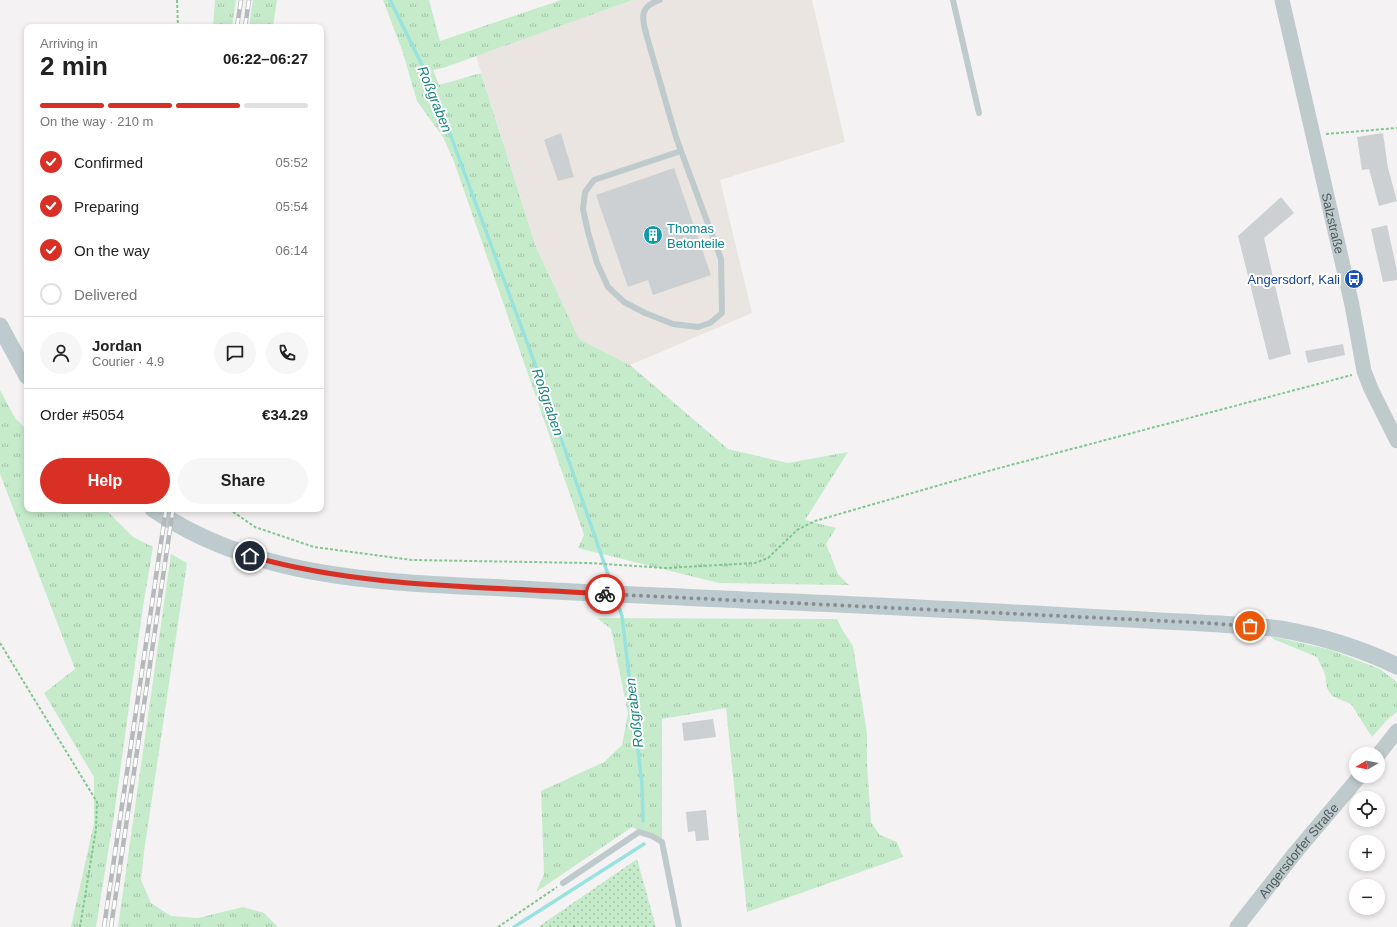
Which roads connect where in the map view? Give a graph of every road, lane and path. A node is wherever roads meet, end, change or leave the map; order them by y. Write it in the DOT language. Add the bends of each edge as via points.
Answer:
graph roads {
  1 [pos="177,0"];
  2 [pos="660,0"];
  3 [pos="953,0"];
  4 [pos="1282,0"];
  5 [pos="178,24"];
  6 [pos="979,113"];
  7 [pos="1397,128"];
  8 [pos="1313,135"];
  9 [pos="681,151"];
  10 [pos="0,326"];
  11 [pos="24,370"];
  12 [pos="1364,371"];
  13 [pos="1397,442"];
  14 [pos="158,512"];
  15 [pos="233,512"];
  16 [pos="0,643"];
  17 [pos="1397,666"];
  18 [pos="1397,731"];
  19 [pos="1384,747"];
  20 [pos="1354,783"];
  21 [pos="563,883"];
  22 [pos="80,927"];
  23 [pos="498,927"];
  24 [pos="680,927"];
  25 [pos="1237,927"];
  1 -- 5 [label="path"];
  2 -- 9 [label="lane" via="647,7 643,21"];
  3 -- 6 [label="lane"];
  4 -- 8 [label="street, Salzstraße"];
  7 -- 8 [label="path"];
  8 -- 12 [label="street, Salzstraße" via="1352,305"];
  9 -- 9 [label="lane" via="721,259 722,313 710,323 698,327 673,324 645,313 624,302 608,286 597,263 583,209 585,192 594,180"];
  10 -- 11 [label="main road"];
  12 -- 13 [label="street, Salzstraße"];
  12 -- 15 [label="path" via="992,470 815,521 796,530 768,558 755,563 666,568 589,563 412,560 314,548 255,527"];
  14 -- 17 [label="main road" via="211,542 282,566 391,581 635,596 1222,624 1280,629 1323,639 1351,646"];
  16 -- 22 [label="path" via="97,802 96,829"];
  18 -- 19 [label="street"];
  20 -- 25 [label="street, Angersdorfer Straße"];
  21 -- 23 [label="path"];
  21 -- 24 [label="lane" via="639,832 652,836 662,842"];
}
